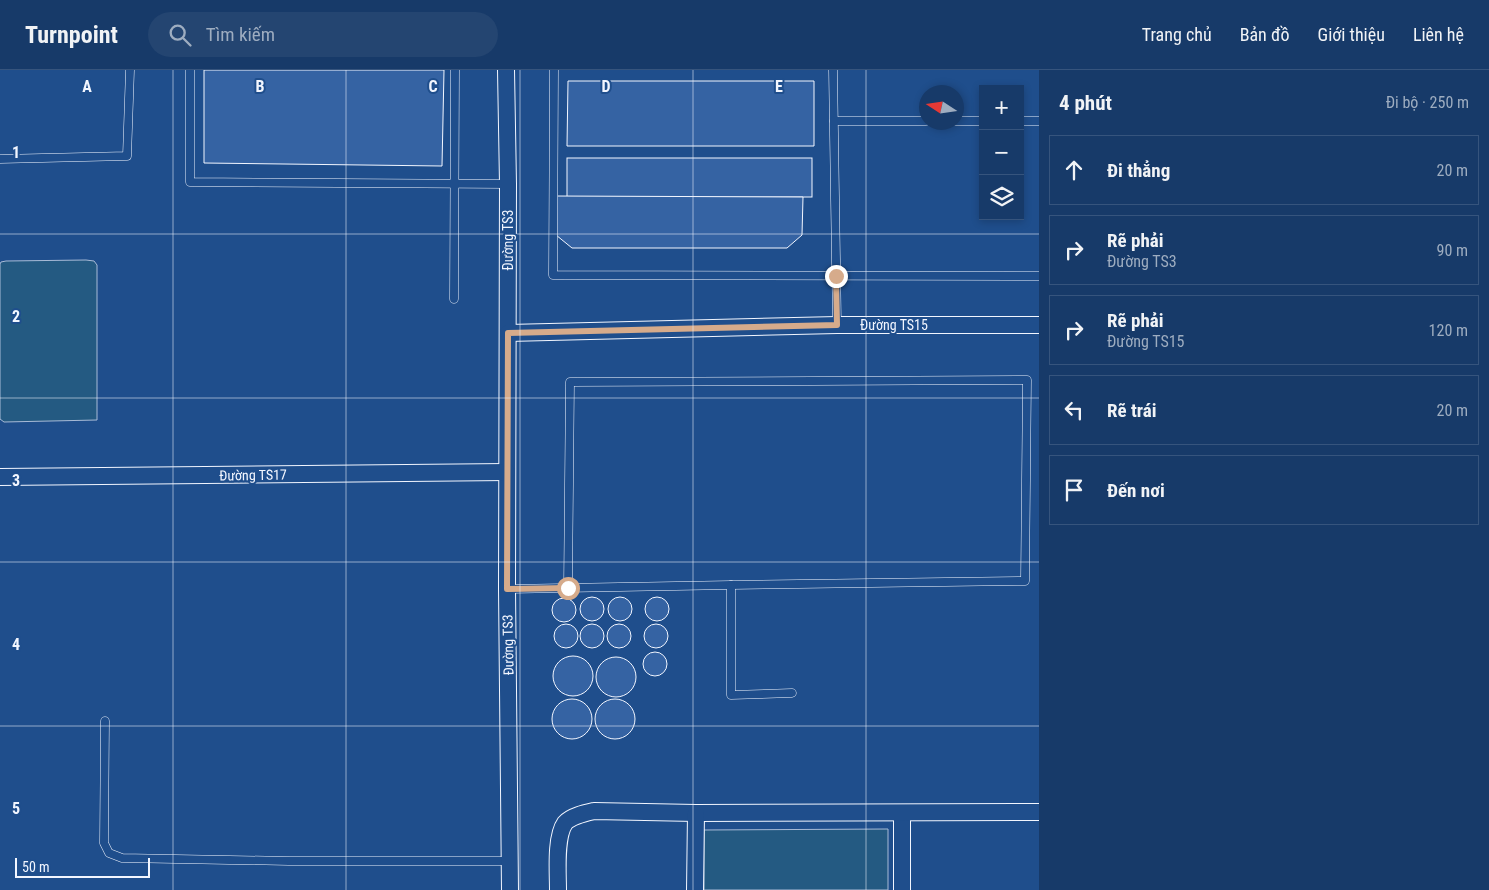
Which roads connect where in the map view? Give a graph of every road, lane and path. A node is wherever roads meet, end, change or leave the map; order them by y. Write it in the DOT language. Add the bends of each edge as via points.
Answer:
graph roads {
  1 [pos="130,70"];
  2 [pos="190,70"];
  3 [pos="455,70"];
  4 [pos="506,70"];
  5 [pos="554,70"];
  6 [pos="833,70"];
  7 [pos="834,121"];
  8 [pos="919,121"];
  9 [pos="964,121"];
  10 [pos="979,121"];
  11 [pos="1024,121"];
  12 [pos="1039,121"];
  13 [pos="0,159"];
  14 [pos="508,184"];
  15 [pos="455,185"];
  16 [pos="836,276"];
  17 [pos="1039,276"];
  18 [pos="454,299"];
  19 [pos="837,325"];
  20 [pos="1039,325"];
  21 [pos="508,333"];
  22 [pos="507,472"];
  23 [pos="0,477"];
  24 [pos="731,585"];
  25 [pos="568,588"];
  26 [pos="507,589"];
  27 [pos="792,693"];
  28 [pos="104,721"];
  29 [pos="1039,812"];
  30 [pos="696,813"];
  31 [pos="902,813"];
  32 [pos="510,861"];
  33 [pos="510,890"];
  34 [pos="558,890"];
  35 [pos="695,890"];
  36 [pos="902,890"];
  1 -- 13 [label="lane" via="127,156"];
  2 -- 15 [label="lane" via="190,182"];
  3 -- 15 [label="lane"];
  4 -- 14 [label="street, Đường TS3"];
  5 -- 16 [label="lane" via="553,275"];
  6 -- 7 [label="lane"];
  7 -- 8 [label="lane"];
  7 -- 16 [label="lane"];
  9 -- 10 [label="lane"];
  11 -- 12 [label="lane"];
  14 -- 15 [label="lane"];
  14 -- 21 [label="street, Đường TS3"];
  15 -- 18 [label="lane"];
  16 -- 17 [label="lane"];
  16 -- 19 [label="lane"];
  19 -- 20 [label="street, Đường TS15"];
  19 -- 21 [label="street, Đường TS15"];
  21 -- 22 [label="street, Đường TS3"];
  22 -- 23 [label="street, Đường TS17"];
  22 -- 26 [label="street, Đường TS3"];
  24 -- 25 [label="lane"];
  24 -- 25 [label="lane" via="1025,581 1027,380 570,382"];
  24 -- 27 [label="lane" via="732,695"];
  25 -- 26 [label="lane"];
  26 -- 32 [label="street, Đường TS3"];
  28 -- 32 [label="lane" via="104,843 109,853 122,858"];
  29 -- 31 [label="street"];
  30 -- 31 [label="street"];
  30 -- 34 [label="street" via="594,811 566,822 559,835"];
  30 -- 35 [label="street"];
  31 -- 36 [label="street"];
  32 -- 33 [label="street, Đường TS3"];
}
